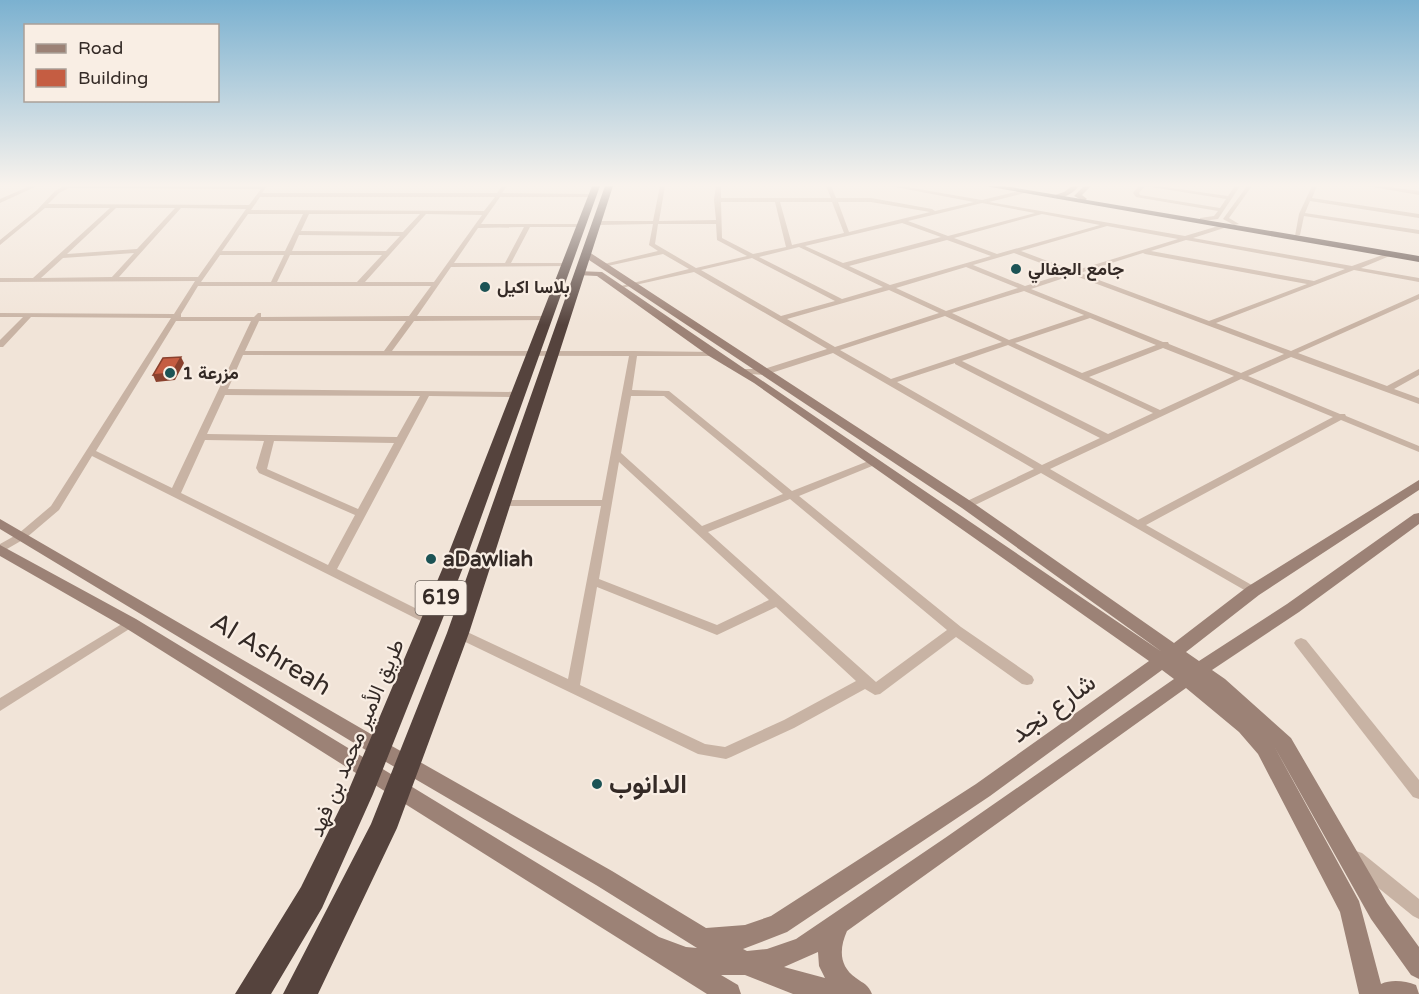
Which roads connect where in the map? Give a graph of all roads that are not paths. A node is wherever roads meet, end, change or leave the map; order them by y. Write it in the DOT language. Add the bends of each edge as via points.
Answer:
graph roads {
  1 [pos="13,232"];
  2 [pos="86,232"];
  3 [pos="156,232"];
  4 [pos="234,232"];
  5 [pos="472,232"];
  6 [pos="524,232"];
  7 [pos="588,232"];
  8 [pos="654,232"];
  9 [pos="719,232"];
  10 [pos="785,232"];
  11 [pos="853,232"];
  12 [pos="933,232"];
  13 [pos="968,232"];
  14 [pos="1078,232"];
  15 [pos="1154,232"];
  16 [pos="1204,232"];
  17 [pos="1263,232"];
  18 [pos="1283,232"];
  19 [pos="297,233"];
  20 [pos="405,234"];
  21 [pos="847,234"];
  22 [pos="1297,235"];
  23 [pos="947,238"];
  24 [pos="1186,238"];
  25 [pos="0,243"];
  26 [pos="799,245"];
  27 [pos="789,247"];
  28 [pos="140,250"];
  29 [pos="1014,251"];
  30 [pos="1143,251"];
  31 [pos="664,252"];
  32 [pos="220,253"];
  33 [pos="287,253"];
  34 [pos="387,253"];
  35 [pos="1390,254"];
  36 [pos="60,256"];
  37 [pos="751,256"];
  38 [pos="996,256"];
  39 [pos="1419,257"];
  40 [pos="448,265"];
  41 [pos="507,265"];
  42 [pos="844,265"];
  43 [pos="967,265"];
  44 [pos="582,268"];
  45 [pos="1356,268"];
  46 [pos="694,270"];
  47 [pos="1072,273"];
  48 [pos="35,279"];
  49 [pos="114,279"];
  50 [pos="0,280"];
  51 [pos="1419,280"];
  52 [pos="198,282"];
  53 [pos="1316,283"];
  54 [pos="273,284"];
  55 [pos="359,284"];
  56 [pos="435,284"];
  57 [pos="626,286"];
  58 [pos="891,287"];
  59 [pos="1024,288"];
  60 [pos="1419,296"];
  61 [pos="840,301"];
  62 [pos="946,312"];
  63 [pos="0,315"];
  64 [pos="29,315"];
  65 [pos="413,315"];
  66 [pos="548,315"];
  67 [pos="1091,315"];
  68 [pos="178,316"];
  69 [pos="258,316"];
  70 [pos="780,319"];
  71 [pos="1210,323"];
  72 [pos="1012,343"];
  73 [pos="1165,344"];
  74 [pos="0,345"];
  75 [pos="832,349"];
  76 [pos="243,353"];
  77 [pos="387,353"];
  78 [pos="544,353"];
  79 [pos="634,353"];
  80 [pos="713,354"];
  81 [pos="1292,354"];
  82 [pos="958,362"];
  83 [pos="742,371"];
  84 [pos="765,372"];
  85 [pos="1419,372"];
  86 [pos="1083,376"];
  87 [pos="1243,376"];
  88 [pos="890,382"];
  89 [pos="1388,389"];
  90 [pos="224,392"];
  91 [pos="426,393"];
  92 [pos="627,393"];
  93 [pos="519,394"];
  94 [pos="1419,401"];
  95 [pos="1161,413"];
  96 [pos="1342,416"];
  97 [pos="202,437"];
  98 [pos="270,438"];
  99 [pos="1108,438"];
  100 [pos="401,440"];
  101 [pos="1419,448"];
  102 [pos="90,452"];
  103 [pos="616,454"];
  104 [pos="874,462"];
  105 [pos="1042,470"];
  106 [pos="1419,484"];
  107 [pos="175,494"];
  108 [pos="791,496"];
  109 [pos="502,503"];
  110 [pos="607,503"];
  111 [pos="967,505"];
  112 [pos="361,514"];
  113 [pos="1419,517"];
  114 [pos="0,523"];
  115 [pos="1137,525"];
  116 [pos="701,531"];
  117 [pos="22,536"];
  118 [pos="0,549"];
  119 [pos="330,571"];
  120 [pos="593,581"];
  121 [pos="1253,591"];
  122 [pos="778,601"];
  123 [pos="432,622"];
  124 [pos="130,623"];
  125 [pos="956,630"];
  126 [pos="458,633"];
  127 [pos="1301,643"];
  128 [pos="1168,657"];
  129 [pos="1193,674"];
  130 [pos="1027,680"];
  131 [pos="866,682"];
  132 [pos="573,688"];
  133 [pos="0,705"];
  134 [pos="380,747"];
  135 [pos="408,765"];
  136 [pos="370,774"];
  137 [pos="398,791"];
  138 [pos="1419,792"];
  139 [pos="1342,847"];
  140 [pos="1419,910"];
  141 [pos="841,920"];
  142 [pos="703,937"];
  143 [pos="656,948"];
  144 [pos="747,963"];
  145 [pos="1419,967"];
  146 [pos="251,994"];
  147 [pos="299,994"];
  148 [pos="729,994"];
  149 [pos="842,994"];
  150 [pos="860,994"];
  151 [pos="1371,994"];
  152 [pos="1386,994"];
  153 [pos="1407,994"];
  1 -- 25 [label="street"];
  2 -- 36 [label="street"];
  3 -- 28 [label="street"];
  4 -- 32 [label="street"];
  5 -- 40 [label="street"];
  6 -- 41 [label="street"];
  7 -- 44 [label="highway, طريق الأمير محمد بن فهد / 619"];
  8 -- 31 [label="street" via="652,245"];
  9 -- 37 [label="street" via="719,239"];
  10 -- 27 [label="street"];
  11 -- 21 [label="street"];
  12 -- 23 [label="street"];
  13 -- 23 [label="street"];
  14 -- 29 [label="street"];
  15 -- 24 [label="street"];
  16 -- 24 [label="street"];
  17 -- 35 [label="highway"];
  18 -- 22 [label="highway"];
  19 -- 20 [label="street"];
  19 -- 33 [label="street"];
  20 -- 34 [label="street"];
  21 -- 26 [label="street"];
  22 -- 39 [label="highway"];
  23 -- 38 [label="street"];
  23 -- 42 [label="street"];
  24 -- 30 [label="street"];
  24 -- 45 [label="street"];
  26 -- 27 [label="street"];
  26 -- 42 [label="street"];
  27 -- 37 [label="street"];
  28 -- 36 [label="street"];
  28 -- 49 [label="street"];
  29 -- 38 [label="street"];
  29 -- 47 [label="street"];
  30 -- 47 [label="street"];
  30 -- 53 [label="street"];
  31 -- 44 [label="street"];
  31 -- 46 [label="street"];
  32 -- 33 [label="street"];
  32 -- 52 [label="street"];
  33 -- 34 [label="street"];
  33 -- 54 [label="street"];
  34 -- 55 [label="street"];
  35 -- 39 [label="highway"];
  35 -- 45 [label="street"];
  36 -- 48 [label="street"];
  37 -- 46 [label="street"];
  37 -- 61 [label="street"];
  38 -- 43 [label="street"];
  40 -- 41 [label="street"];
  40 -- 56 [label="street"];
  41 -- 44 [label="street"];
  42 -- 58 [label="street"];
  43 -- 58 [label="street"];
  43 -- 59 [label="street"];
  44 -- 57 [label="street"];
  44 -- 57 [label="street"];
  44 -- 66 [label="highway, طريق الأمير محمد بن فهد / 619"];
  44 -- 78 [label="highway, طريق الأمير محمد بن فهد / 619"];
  45 -- 51 [label="street"];
  45 -- 53 [label="street"];
  46 -- 57 [label="street"];
  46 -- 70 [label="street"];
  47 -- 59 [label="street"];
  47 -- 71 [label="street"];
  48 -- 49 [label="street"];
  48 -- 50 [label="street"];
  49 -- 52 [label="street"];
  52 -- 54 [label="street"];
  52 -- 68 [label="street"];
  53 -- 71 [label="street"];
  54 -- 55 [label="street"];
  55 -- 56 [label="street"];
  56 -- 65 [label="street"];
  57 -- 80 [label="street"];
  57 -- 84 [label="street"];
  58 -- 61 [label="street"];
  58 -- 62 [label="street"];
  59 -- 62 [label="street"];
  59 -- 67 [label="street"];
  60 -- 81 [label="street"];
  61 -- 70 [label="street"];
  62 -- 72 [label="street"];
  62 -- 75 [label="street"];
  63 -- 64 [label="street"];
  64 -- 68 [label="street"];
  64 -- 74 [label="street"];
  65 -- 66 [label="street"];
  65 -- 69 [label="street"];
  65 -- 77 [label="street"];
  66 -- 78 [label="highway, طريق الأمير محمد بن فهد / 619"];
  67 -- 72 [label="street"];
  67 -- 73 [label="street"];
  68 -- 69 [label="street"];
  68 -- 102 [label="street"];
  69 -- 76 [label="street"];
  70 -- 75 [label="street"];
  71 -- 81 [label="street"];
  72 -- 82 [label="street"];
  72 -- 86 [label="street"];
  73 -- 86 [label="street"];
  73 -- 87 [label="street"];
  75 -- 84 [label="street"];
  75 -- 88 [label="street"];
  76 -- 77 [label="street"];
  76 -- 90 [label="street"];
  77 -- 78 [label="street"];
  78 -- 79 [label="street"];
  78 -- 93 [label="highway, طريق الأمير محمد بن فهد / 619"];
  78 -- 109 [label="highway, طريق الأمير محمد بن فهد / 619"];
  79 -- 80 [label="street"];
  79 -- 92 [label="street"];
  80 -- 83 [label="street"];
  81 -- 87 [label="street"];
  81 -- 89 [label="street"];
  82 -- 88 [label="street"];
  82 -- 99 [label="street"];
  83 -- 84 [label="street"];
  83 -- 104 [label="street"];
  84 -- 111 [label="street"];
  85 -- 89 [label="street"];
  86 -- 95 [label="street"];
  87 -- 95 [label="street"];
  87 -- 96 [label="street"];
  88 -- 105 [label="street"];
  89 -- 94 [label="street"];
  90 -- 91 [label="street"];
  90 -- 97 [label="street"];
  91 -- 93 [label="street"];
  91 -- 100 [label="street"];
  92 -- 103 [label="street"];
  92 -- 108 [label="street" via="666,393"];
  93 -- 123 [label="highway, طريق الأمير محمد بن فهد / 619"];
  95 -- 99 [label="street"];
  96 -- 101 [label="street"];
  96 -- 115 [label="street"];
  97 -- 98 [label="street"];
  97 -- 107 [label="street"];
  98 -- 100 [label="street"];
  98 -- 112 [label="street" via="263,471"];
  99 -- 105 [label="street"];
  100 -- 112 [label="street"];
  102 -- 107 [label="street"];
  102 -- 117 [label="street" via="55,508"];
  103 -- 110 [label="street"];
  103 -- 116 [label="street"];
  104 -- 108 [label="street"];
  104 -- 128 [label="street"];
  105 -- 111 [label="street"];
  105 -- 115 [label="street"];
  106 -- 121 [label="street, شارع نجد"];
  107 -- 119 [label="street"];
  108 -- 116 [label="street"];
  108 -- 125 [label="street"];
  109 -- 110 [label="street"];
  109 -- 126 [label="highway, طريق الأمير محمد بن فهد / 619"];
  110 -- 120 [label="street"];
  111 -- 128 [label="street"];
  112 -- 119 [label="street"];
  113 -- 129 [label="street"];
  114 -- 117 [label="street, Al Ashreah"];
  115 -- 121 [label="street"];
  116 -- 122 [label="street"];
  117 -- 118 [label="street"];
  117 -- 134 [label="street, Al Ashreah"];
  118 -- 124 [label="street"];
  119 -- 123 [label="street"];
  120 -- 122 [label="street" via="717,630"];
  120 -- 132 [label="street"];
  121 -- 128 [label="street, شارع نجد"];
  122 -- 131 [label="street"];
  123 -- 134 [label="highway, طريق الأمير محمد بن فهد / 619"];
  124 -- 133 [label="street"];
  124 -- 136 [label="street"];
  125 -- 130 [label="street"];
  125 -- 131 [label="street" via="875,690"];
  126 -- 132 [label="street"];
  126 -- 135 [label="highway, طريق الأمير محمد بن فهد / 619"];
  127 -- 138 [label="street"];
  128 -- 129 [label="street"];
  128 -- 142 [label="street, شارع نجد" via="983,790 779,924 739,939"];
  129 -- 139 [label="street" via="1220,684 1284,744"];
  129 -- 141 [label="street" via="954,845"];
  129 -- 151 [label="street" via="1265,748 1351,909"];
  131 -- 132 [label="street" via="726,753 703,750"];
  134 -- 135 [label="street, Al Ashreah"];
  134 -- 136 [label="highway, طريق الأمير محمد بن فهد / 619"];
  135 -- 137 [label="highway, طريق الأمير محمد بن فهد / 619"];
  135 -- 142 [label="street, Al Ashreah"];
  136 -- 137 [label="street"];
  136 -- 146 [label="highway, طريق الأمير محمد بن فهد / 619" via="337,847 282,950"];
  137 -- 143 [label="street"];
  137 -- 147 [label="highway, طريق الأمير محمد بن فهد / 619" via="315,969"];
  139 -- 140 [label="street"];
  139 -- 145 [label="street" via="1378,911"];
  141 -- 144 [label="street" via="803,948 767,961"];
  141 -- 150 [label="street" via="828,947 831,967 842,983"];
  142 -- 144 [label="street, Al Ashreah"];
  143 -- 144 [label="street" via="710,964"];
  143 -- 148 [label="street"];
  144 -- 149 [label="street, Al Ashreah" via="803,987"];
  152 -- 153 [label="street"];
}
